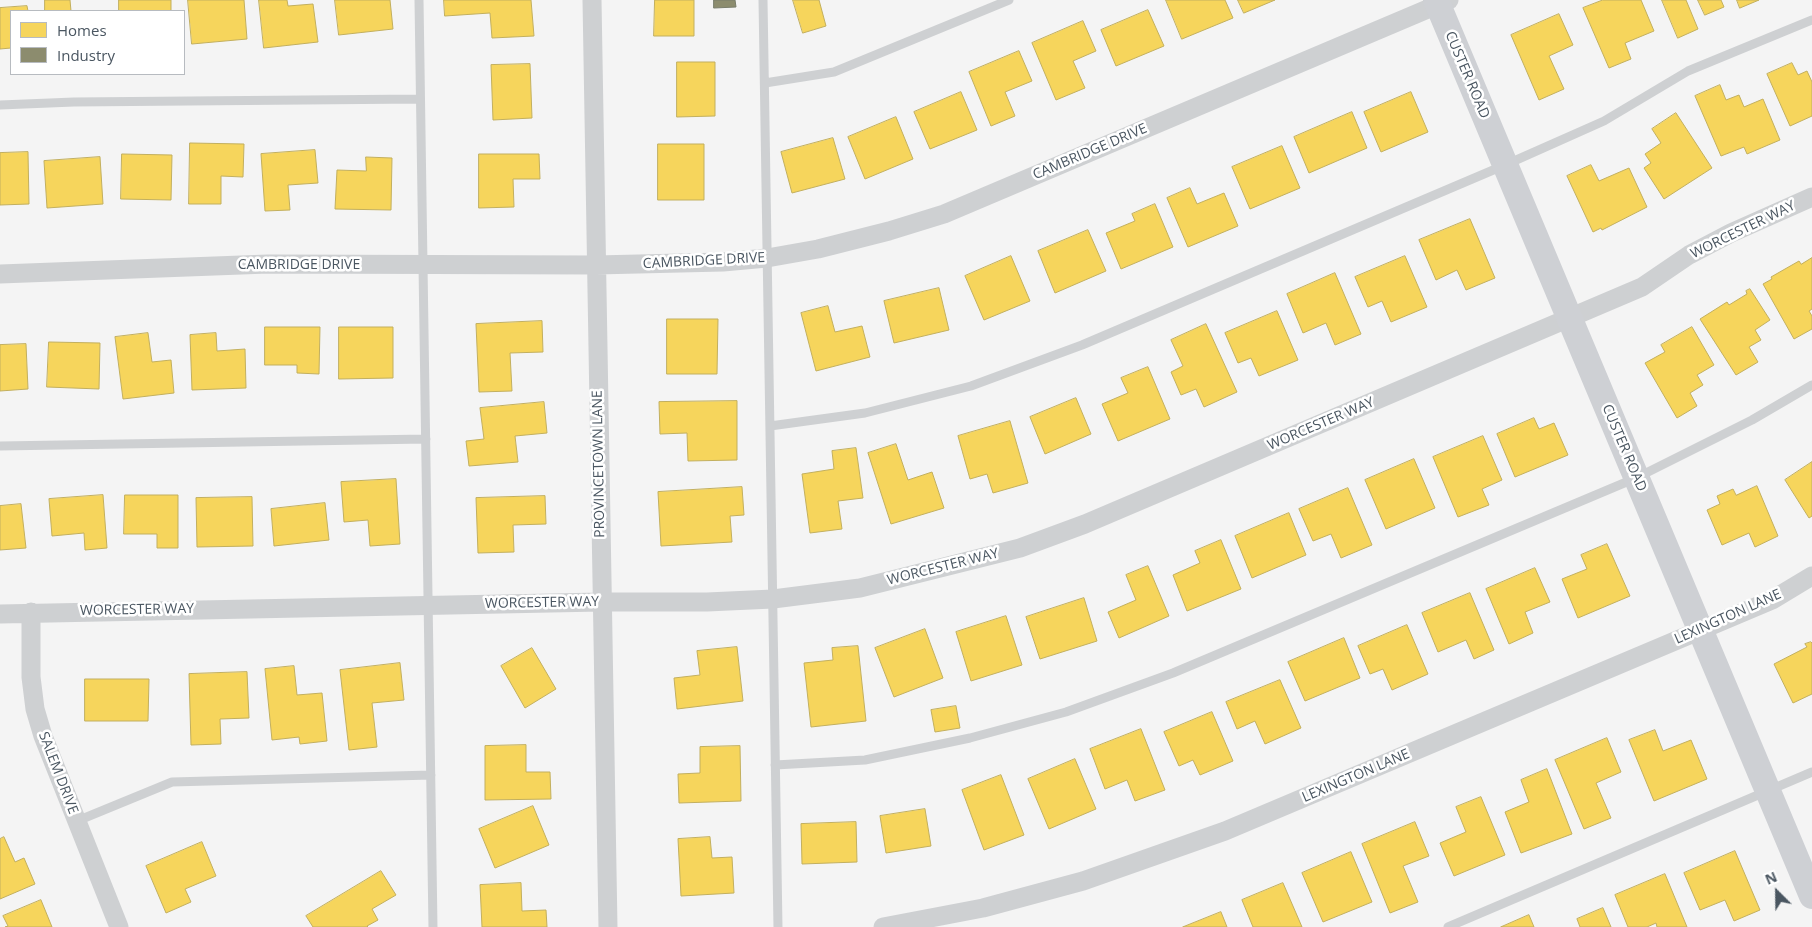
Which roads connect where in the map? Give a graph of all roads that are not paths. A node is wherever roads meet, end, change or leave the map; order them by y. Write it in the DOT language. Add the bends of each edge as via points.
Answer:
graph roads {
  1 [pos="419,0"];
  2 [pos="592,0"];
  3 [pos="763,0"];
  4 [pos="1009,0"];
  5 [pos="1441,2"];
  6 [pos="1812,20"];
  7 [pos="765,83"];
  8 [pos="420,99"];
  9 [pos="0,105"];
  10 [pos="1505,165"];
  11 [pos="1812,197"];
  12 [pos="768,258"];
  13 [pos="423,265"];
  14 [pos="596,265"];
  15 [pos="0,274"];
  16 [pos="1569,319"];
  17 [pos="1812,385"];
  18 [pos="770,426"];
  19 [pos="426,439"];
  20 [pos="0,446"];
  21 [pos="1636,478"];
  22 [pos="1812,576"];
  23 [pos="773,599"];
  24 [pos="602,602"];
  25 [pos="428,605"];
  26 [pos="31,612"];
  27 [pos="0,614"];
  28 [pos="1700,630"];
  29 [pos="775,766"];
  30 [pos="1812,772"];
  31 [pos="431,775"];
  32 [pos="1768,791"];
  33 [pos="77,821"];
  34 [pos="1812,896"];
  35 [pos="119,927"];
  36 [pos="433,927"];
  37 [pos="608,927"];
  38 [pos="778,927"];
  39 [pos="883,927"];
  40 [pos="1448,927"];
  1 -- 8 [label="lane"];
  2 -- 14 [label="street, PROVINCETOWN LANE"];
  3 -- 7 [label="lane"];
  4 -- 7 [label="lane" via="834,72"];
  5 -- 10 [label="street, CUSTER ROAD"];
  5 -- 12 [label="street, CAMBRIDGE DRIVE" via="944,214 880,234"];
  6 -- 10 [label="lane" via="1688,71 1604,121"];
  7 -- 12 [label="lane"];
  8 -- 9 [label="lane"];
  8 -- 13 [label="lane"];
  10 -- 16 [label="street, CUSTER ROAD"];
  10 -- 18 [label="lane" via="1082,345 971,386 865,413"];
  11 -- 16 [label="street, WORCESTER WAY" via="1731,233 1689,255 1642,287"];
  12 -- 14 [label="street, CAMBRIDGE DRIVE"];
  12 -- 18 [label="lane"];
  13 -- 14 [label="street, CAMBRIDGE DRIVE"];
  13 -- 15 [label="street, CAMBRIDGE DRIVE" via="268,264"];
  13 -- 19 [label="lane"];
  14 -- 24 [label="street, PROVINCETOWN LANE"];
  16 -- 21 [label="street, CUSTER ROAD"];
  16 -- 23 [label="street, WORCESTER WAY" via="1085,524 1020,548 860,588"];
  17 -- 21 [label="lane" via="1752,420"];
  18 -- 23 [label="lane"];
  19 -- 20 [label="lane"];
  19 -- 25 [label="lane"];
  21 -- 28 [label="street, CUSTER ROAD"];
  21 -- 29 [label="lane" via="1173,673 1066,712 970,738 865,760"];
  22 -- 28 [label="street, LEXINGTON LANE" via="1772,600"];
  23 -- 24 [label="street, WORCESTER WAY"];
  23 -- 29 [label="lane"];
  24 -- 25 [label="street, WORCESTER WAY"];
  24 -- 37 [label="street, PROVINCETOWN LANE"];
  25 -- 26 [label="street, WORCESTER WAY"];
  25 -- 31 [label="lane"];
  26 -- 27 [label="street, WORCESTER WAY"];
  26 -- 33 [label="street, SALEM DRIVE" via="31,677 35,709"];
  28 -- 32 [label="street, CUSTER ROAD"];
  28 -- 39 [label="street, LEXINGTON LANE" via="1225,831 1083,881 984,908"];
  29 -- 38 [label="lane"];
  30 -- 32 [label="lane"];
  31 -- 33 [label="lane" via="172,782"];
  31 -- 36 [label="lane"];
  32 -- 34 [label="street, CUSTER ROAD"];
  32 -- 40 [label="lane"];
  33 -- 35 [label="street, SALEM DRIVE"];
}
